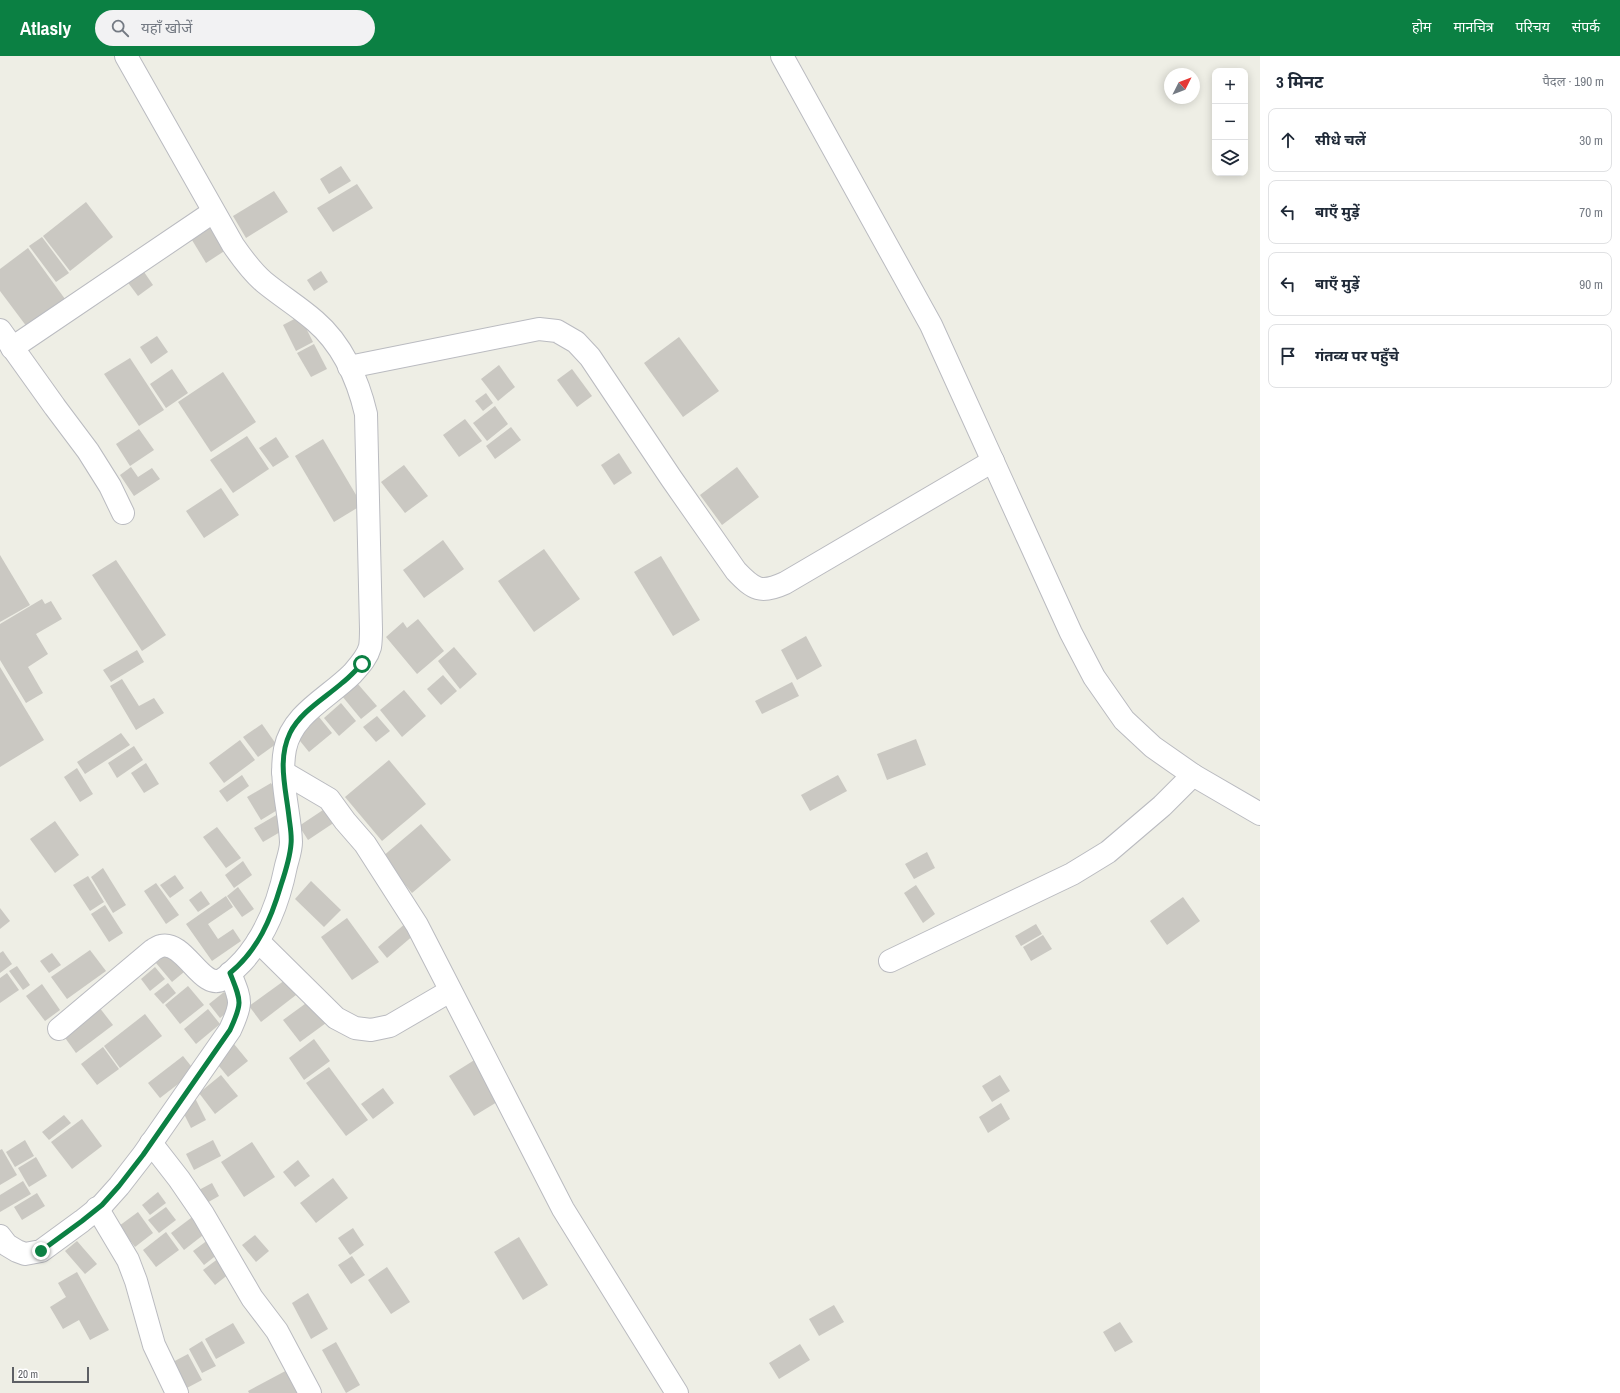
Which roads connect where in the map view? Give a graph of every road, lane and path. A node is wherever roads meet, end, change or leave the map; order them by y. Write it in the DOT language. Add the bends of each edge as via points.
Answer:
graph roads {
  1 [pos="126,56"];
  2 [pos="782,56"];
  3 [pos="213,212"];
  4 [pos="0,330"];
  5 [pos="12,348"];
  6 [pos="349,367"];
  7 [pos="993,460"];
  8 [pos="123,513"];
  9 [pos="283,772"];
  10 [pos="1193,775"];
  11 [pos="1260,814"];
  12 [pos="258,941"];
  13 [pos="890,961"];
  14 [pos="230,973"];
  15 [pos="450,991"];
  16 [pos="59,1029"];
  17 [pos="151,1143"];
  18 [pos="98,1208"];
  19 [pos="0,1236"];
  20 [pos="177,1393"];
  21 [pos="310,1393"];
  22 [pos="677,1393"];
  1 -- 3 [label="street"];
  2 -- 7 [label="street" via="931,325"];
  3 -- 5 [label="street"];
  3 -- 6 [label="street" via="249,266 263,281 317,322 332,339"];
  4 -- 5 [label="street"];
  5 -- 8 [label="street" via="88,451"];
  6 -- 7 [label="street" via="539,329 557,331 576,342 590,357 736,571 747,583 759,589 771,590 785,583"];
  6 -- 9 [label="street" via="362,396 366,414 370,647 362,664 300,719 290,733 285,749"];
  7 -- 10 [label="street" via="1071,633 1094,677 1124,720 1154,747"];
  9 -- 12 [label="street" via="290,817 291,845 271,917"];
  9 -- 15 [label="street" via="329,799 365,844 417,925"];
  10 -- 11 [label="street"];
  10 -- 13 [label="street" via="1142,825 1102,856 1072,874"];
  12 -- 14 [label="street"];
  12 -- 15 [label="street" via="336,1018 355,1028 371,1030 390,1026"];
  14 -- 16 [label="street" via="223,980 210,981 182,953 162,945"];
  14 -- 17 [label="street" via="239,997 239,1011 230,1030"];
  15 -- 22 [label="street" via="563,1209"];
  17 -- 18 [label="street" via="119,1186"];
  17 -- 21 [label="street" via="203,1214 252,1298 277,1331"];
  18 -- 19 [label="street" via="41,1251 25,1254 7,1245"];
  18 -- 20 [label="street" via="128,1260 154,1345"];
}
